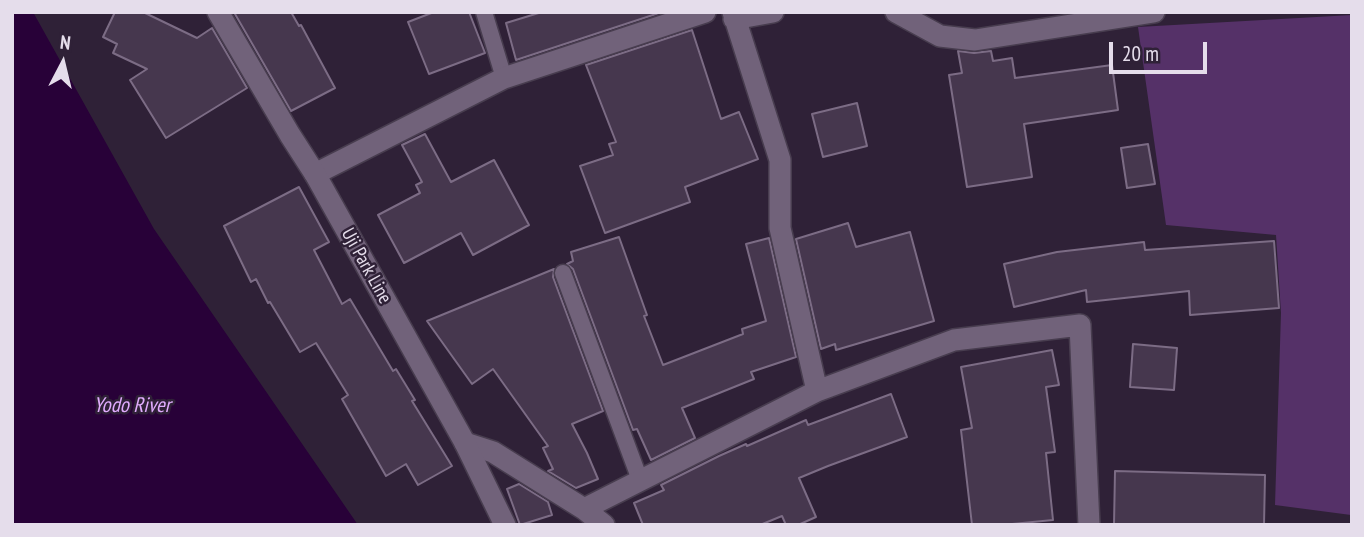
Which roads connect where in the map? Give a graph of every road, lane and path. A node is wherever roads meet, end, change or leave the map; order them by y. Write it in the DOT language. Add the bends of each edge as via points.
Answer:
graph roads {
  1 [pos="218,12"];
  2 [pos="484,12"];
  3 [pos="705,12"];
  4 [pos="773,12"];
  5 [pos="896,12"];
  6 [pos="1154,12"];
  7 [pos="733,16"];
  8 [pos="504,78"];
  9 [pos="315,174"];
  10 [pos="563,273"];
  11 [pos="817,391"];
  12 [pos="465,443"];
  13 [pos="640,480"];
  14 [pos="584,509"];
  15 [pos="505,525"];
  16 [pos="604,525"];
  17 [pos="1090,525"];
  1 -- 9 [label="street, Uji Park Line"];
  2 -- 8 [label="lane"];
  3 -- 8 [label="street"];
  4 -- 7 [label="street"];
  5 -- 6 [label="street" via="940,36 975,40"];
  7 -- 11 [label="street" via="780,160 780,228"];
  8 -- 9 [label="street"];
  9 -- 12 [label="street, Uji Park Line"];
  10 -- 13 [label="lane"];
  11 -- 13 [label="street"];
  11 -- 17 [label="street" via="954,340 1080,325"];
  12 -- 14 [label="street" via="493,452"];
  12 -- 15 [label="street, Uji Park Line"];
  13 -- 14 [label="street"];
  14 -- 16 [label="street"];
}
